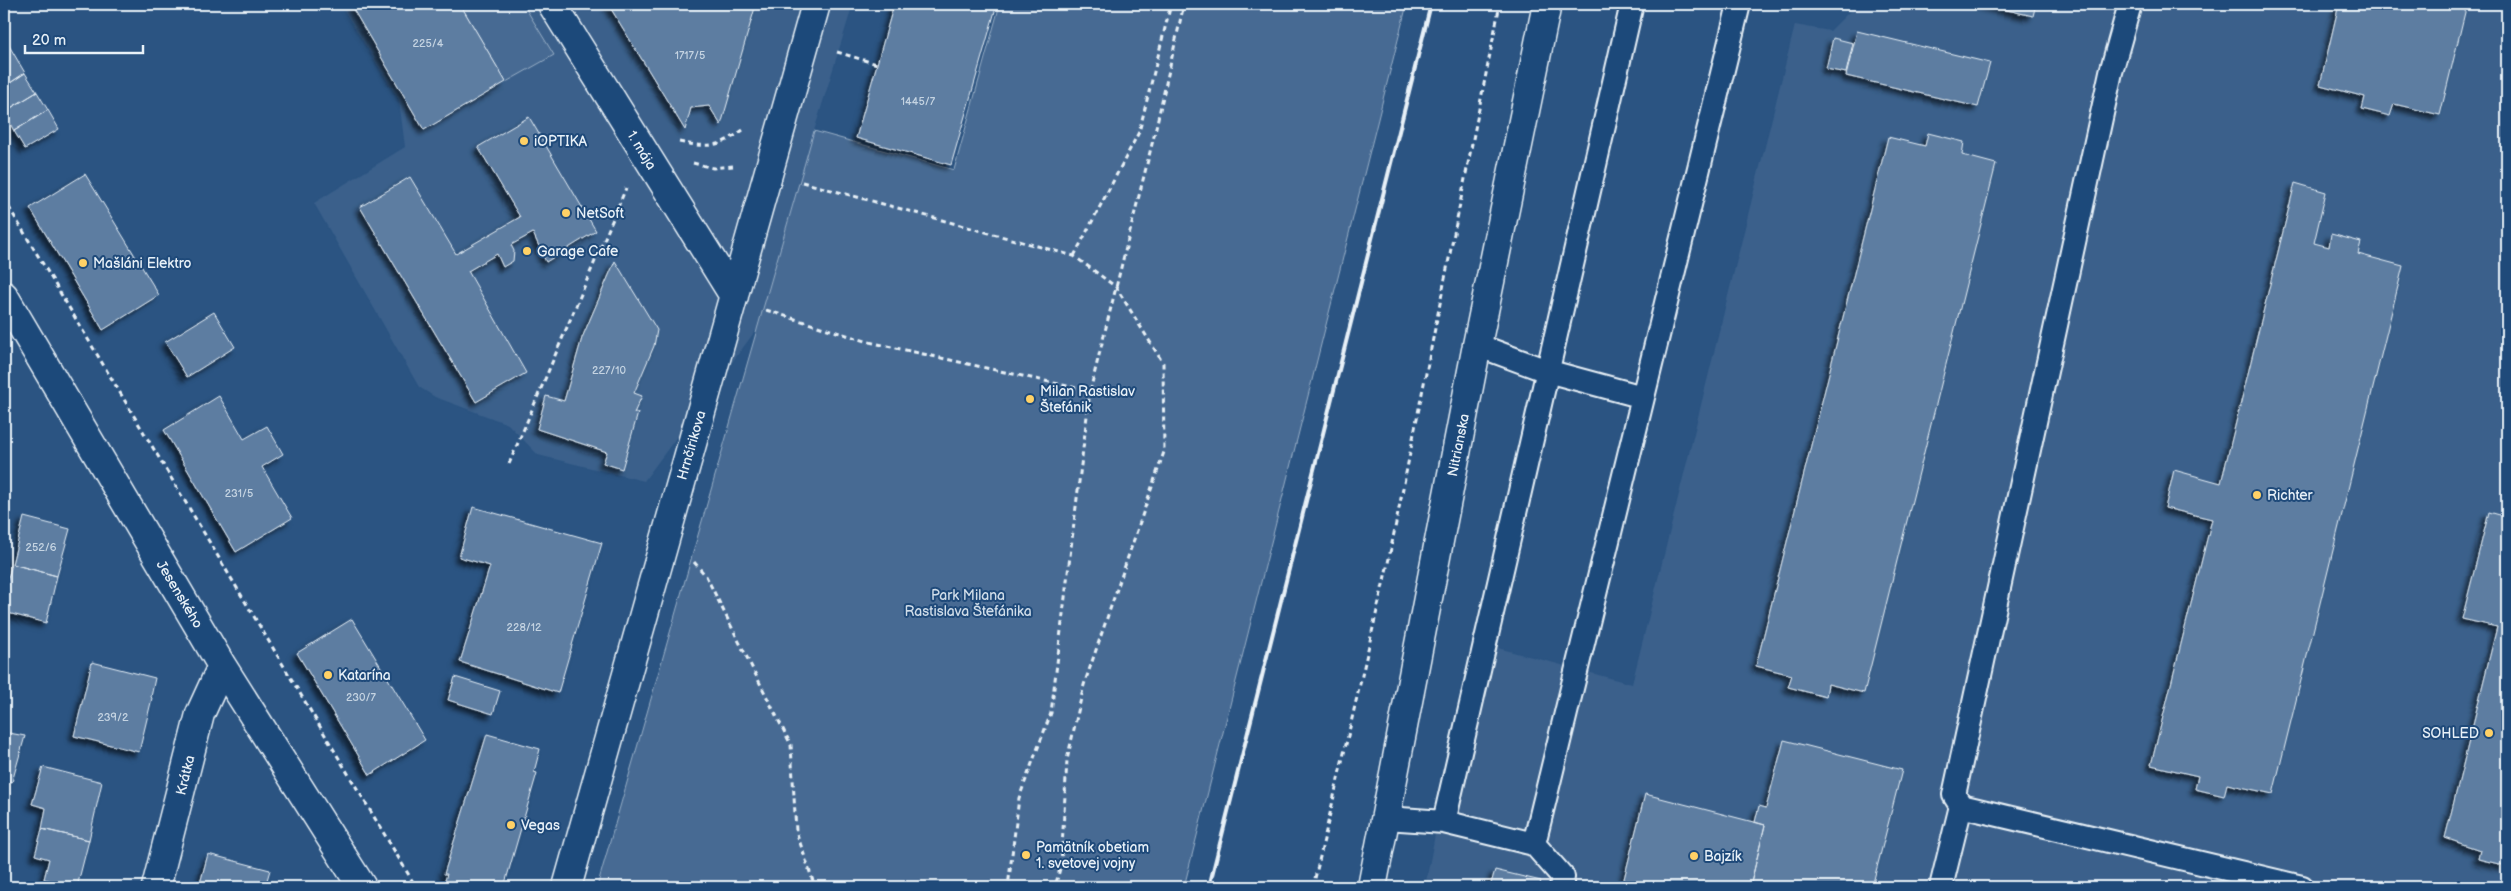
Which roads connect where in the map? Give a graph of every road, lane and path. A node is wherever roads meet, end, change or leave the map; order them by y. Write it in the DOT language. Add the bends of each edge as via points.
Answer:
graph roads {
  1 [pos="552,4"];
  2 [pos="816,4"];
  3 [pos="884,4"];
  4 [pos="1171,4"];
  5 [pos="1184,4"];
  6 [pos="1500,4"];
  7 [pos="1547,4"];
  8 [pos="1632,4"];
  9 [pos="1739,4"];
  10 [pos="2130,4"];
  11 [pos="894,7"];
  12 [pos="832,50"];
  13 [pos="878,64"];
  14 [pos="750,125"];
  15 [pos="675,141"];
  16 [pos="687,160"];
  17 [pos="738,165"];
  18 [pos="796,180"];
  19 [pos="627,185"];
  20 [pos="4,199"];
  21 [pos="1074,256"];
  22 [pos="1116,287"];
  23 [pos="4,296"];
  24 [pos="734,296"];
  25 [pos="761,308"];
  26 [pos="1477,345"];
  27 [pos="1547,371"];
  28 [pos="1090,390"];
  29 [pos="1643,397"];
  30 [pos="508,464"];
  31 [pos="688,556"];
  32 [pos="222,666"];
  33 [pos="1961,806"];
  34 [pos="1386,818"];
  35 [pos="1444,822"];
  36 [pos="1534,844"];
  37 [pos="156,887"];
  38 [pos="362,887"];
  39 [pos="416,887"];
  40 [pos="567,887"];
  41 [pos="815,887"];
  42 [pos="1008,887"];
  43 [pos="1055,887"];
  44 [pos="1313,887"];
  45 [pos="1372,887"];
  46 [pos="1561,887"];
  47 [pos="1941,887"];
  48 [pos="2302,887"];
  1 -- 24 [label="street, 1. mája"];
  2 -- 24 [label="street, Hrnčírikova"];
  3 -- 11 [label="path"];
  4 -- 21 [label="path" via="1138,132"];
  5 -- 22 [label="path"];
  6 -- 44 [label="path" via="1388,563"];
  7 -- 26 [label="street, Nitrianska"];
  8 -- 27 [label="lane"];
  9 -- 29 [label="lane"];
  10 -- 33 [label="lane" via="2112,72 1954,795"];
  12 -- 13 [label="path"];
  14 -- 15 [label="path" via="725,143 694,145"];
  16 -- 17 [label="path" via="713,168"];
  18 -- 21 [label="path"];
  19 -- 30 [label="path"];
  20 -- 39 [label="path"];
  21 -- 22 [label="path"];
  22 -- 28 [label="path"];
  22 -- 43 [label="path" via="1163,363 1164,452 1084,685 1067,760 1061,865"];
  23 -- 32 [label="street, Jesenského"];
  24 -- 40 [label="street, Hrnčírikova"];
  25 -- 28 [label="path" via="869,342"];
  26 -- 27 [label="lane"];
  26 -- 34 [label="street, Nitrianska"];
  27 -- 29 [label="lane"];
  27 -- 35 [label="lane"];
  28 -- 42 [label="path" via="1051,713 1019,798"];
  29 -- 36 [label="lane"];
  31 -- 41 [label="path" via="706,576 790,745 796,831"];
  32 -- 37 [label="street, Krátka" via="200,714"];
  32 -- 38 [label="street, Jesenského"];
  33 -- 47 [label="lane"];
  33 -- 48 [label="lane"];
  34 -- 35 [label="lane"];
  34 -- 45 [label="street, Nitrianska"];
  35 -- 36 [label="lane"];
  36 -- 46 [label="lane" via="1564,877"];
}
